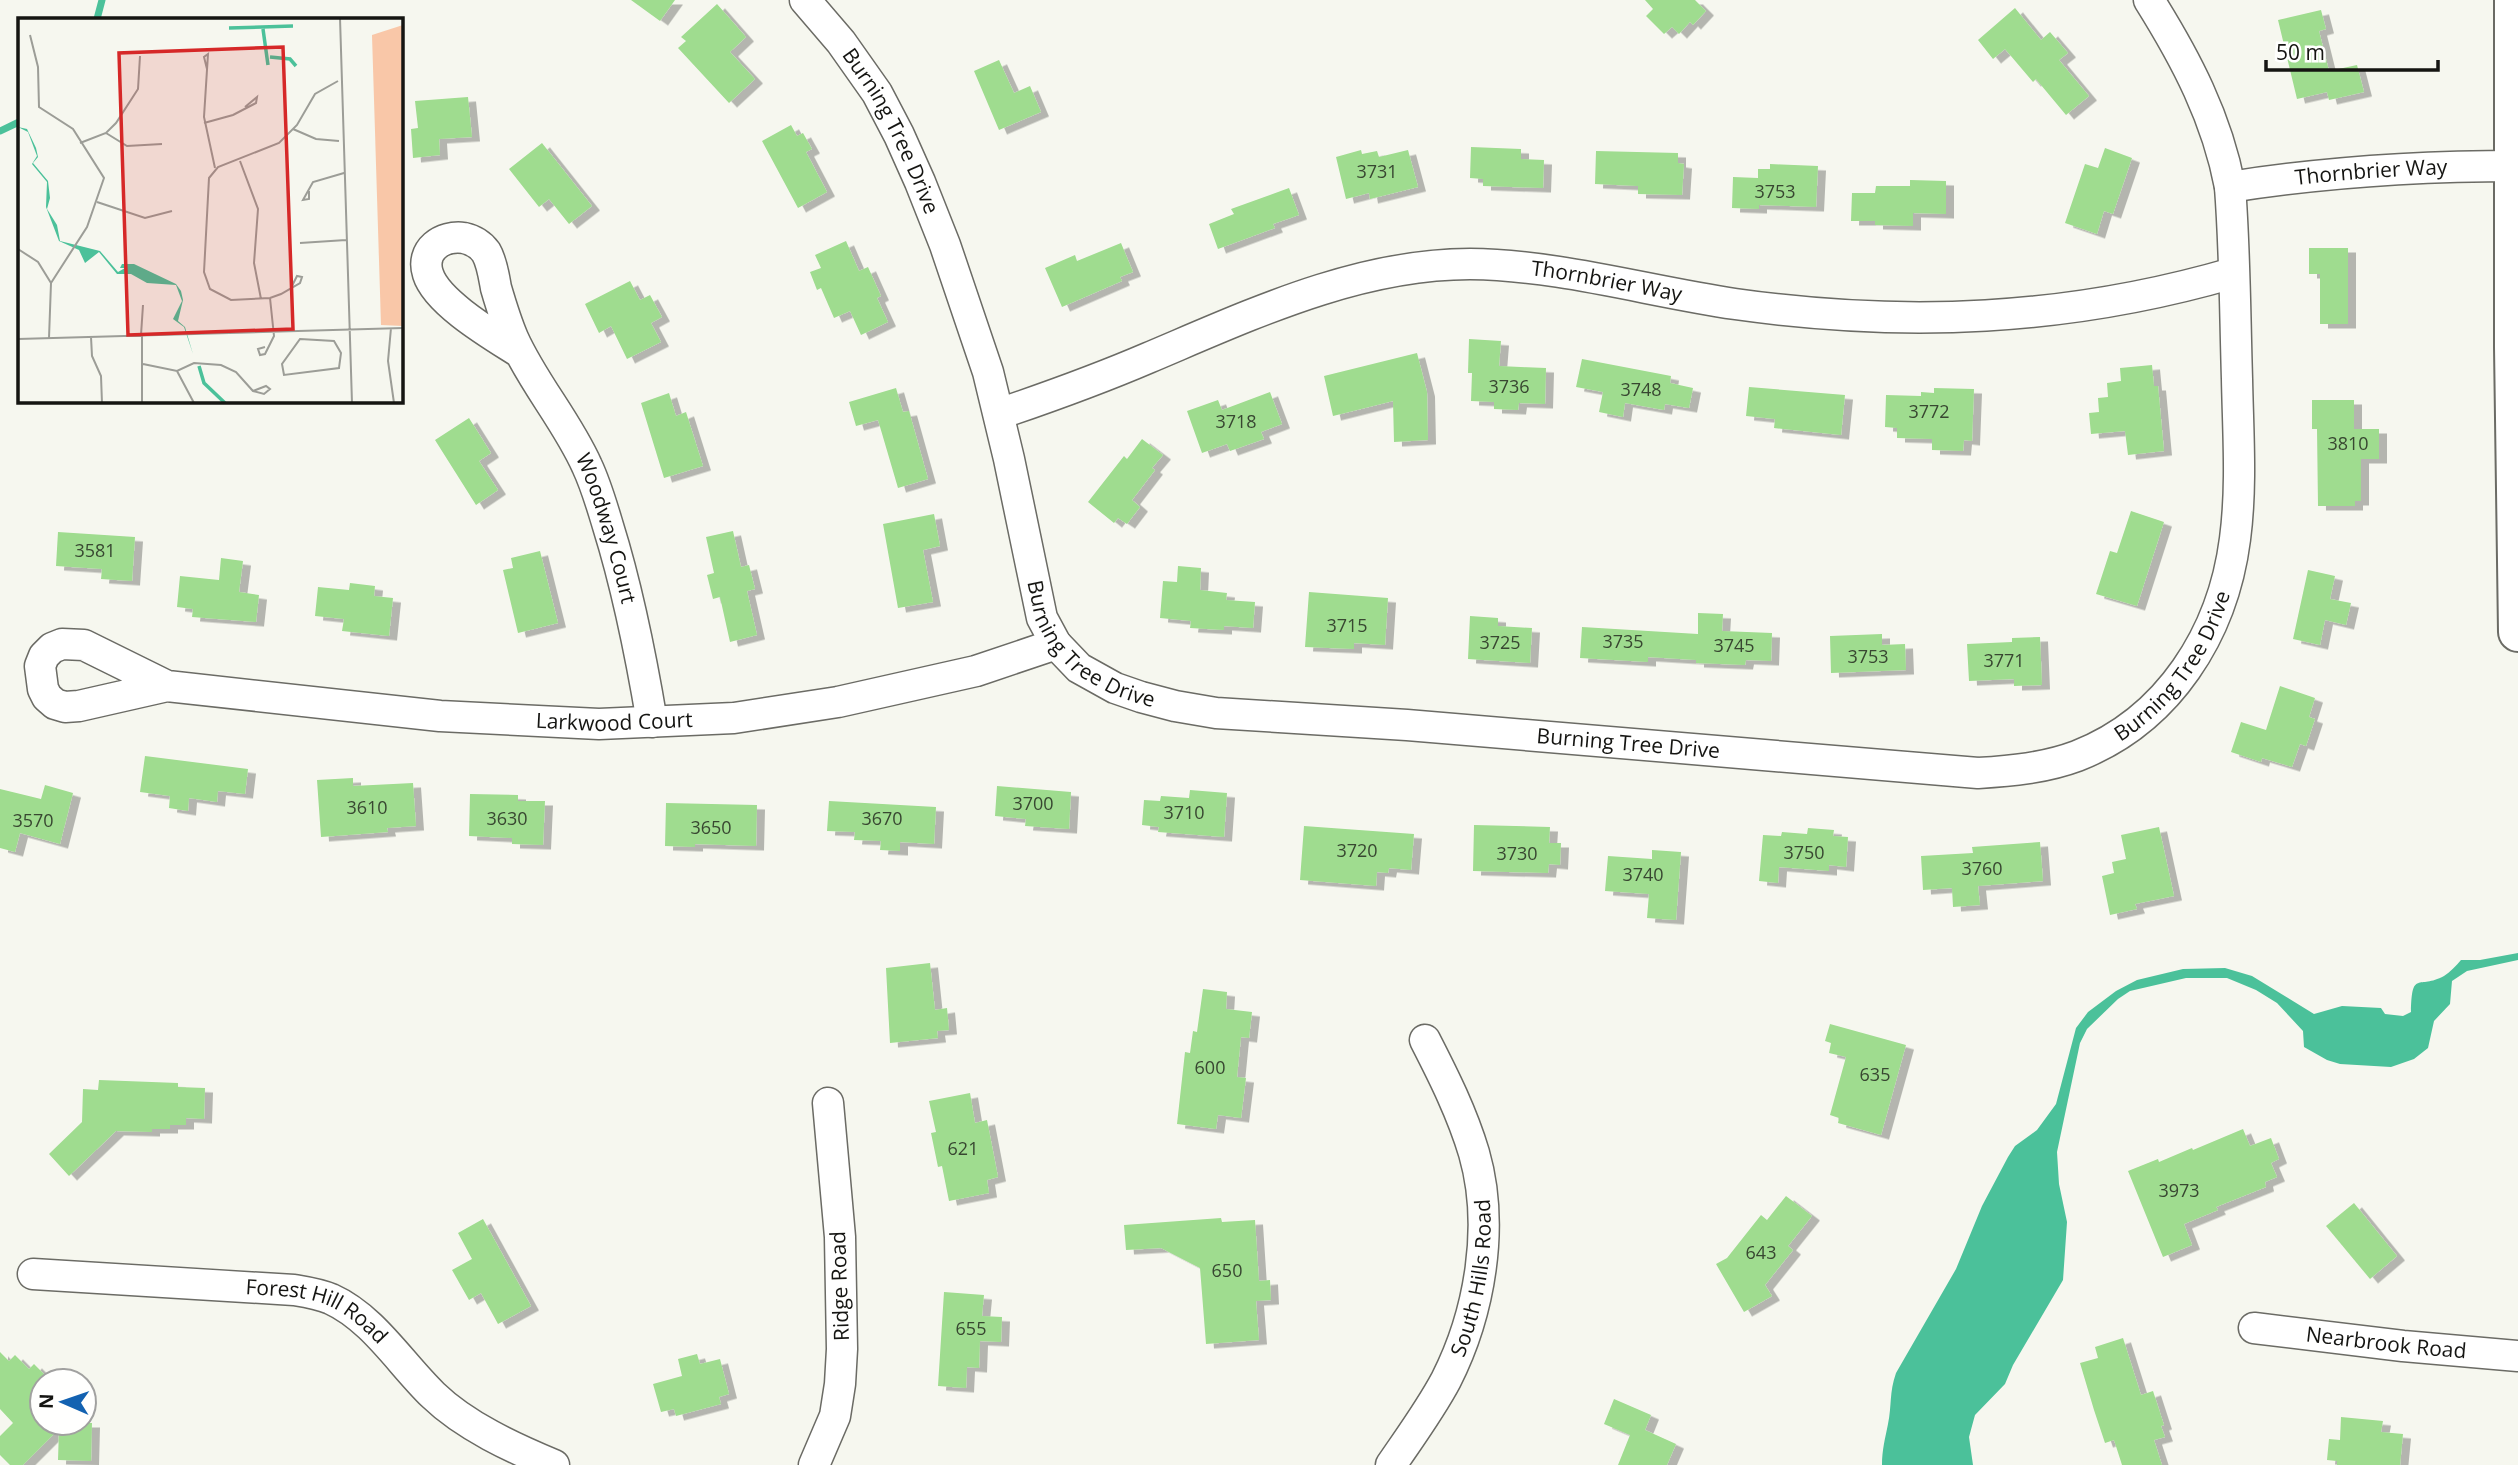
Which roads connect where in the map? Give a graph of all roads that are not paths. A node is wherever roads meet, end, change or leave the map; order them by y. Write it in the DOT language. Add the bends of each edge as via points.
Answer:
graph roads {
  1 [pos="805,0"];
  2 [pos="2149,0"];
  3 [pos="2514,0"];
  4 [pos="2516,166"];
  5 [pos="2230,187"];
  6 [pos="2233,273"];
  7 [pos="519,352"];
  8 [pos="999,414"];
  9 [pos="2518,632"];
  10 [pos="1056,643"];
  11 [pos="167,686"];
  12 [pos="652,722"];
  13 [pos="1425,1040"];
  14 [pos="828,1103"];
  15 [pos="33,1274"];
  16 [pos="2254,1328"];
  17 [pos="2518,1356"];
  18 [pos="554,1465"];
  19 [pos="814,1465"];
  20 [pos="1391,1465"];
  1 -- 8 [label="street, Burning Tree Drive" via="877,93 899,135 949,256"];
  2 -- 5 [label="street, Burning Tree Drive" via="2199,89 2224,156"];
  3 -- 4 [label="main road"];
  4 -- 5 [label="street, Thornbrier Way" via="2367,171"];
  4 -- 9 [label="main road"];
  5 -- 6 [label="street, Burning Tree Drive"];
  6 -- 8 [label="street, Thornbrier Way" via="2133,299 2061,310 1913,319 1734,304 1512,267 1435,266 1313,293"];
  6 -- 10 [label="street, Burning Tree Drive" via="2239,474 2235,539 2222,597 2202,648 2170,691 2118,733 2061,761 2001,771 1952,772 1216,713 1115,688 1079,668"];
  7 -- 12 [label="street, Woodway Court" via="587,467 633,619"];
  8 -- 10 [label="street, Burning Tree Drive" via="1042,618"];
  10 -- 12 [label="street, Larkwood Court" via="976,671 838,702 734,718"];
  11 -- 12 [label="street, Larkwood Court" via="440,716 562,723"];
  13 -- 20 [label="street, South Hills Road" via="1461,1113 1474,1155 1482,1191 1483,1233 1478,1284 1456,1357 1431,1407"];
  14 -- 19 [label="street, Ridge Road" via="840,1237 842,1349 835,1416"];
  15 -- 18 [label="street, Forest Hill Road" via="294,1290 331,1299 366,1325 456,1413"];
  16 -- 17 [label="street, Nearbrook Road"];
}
